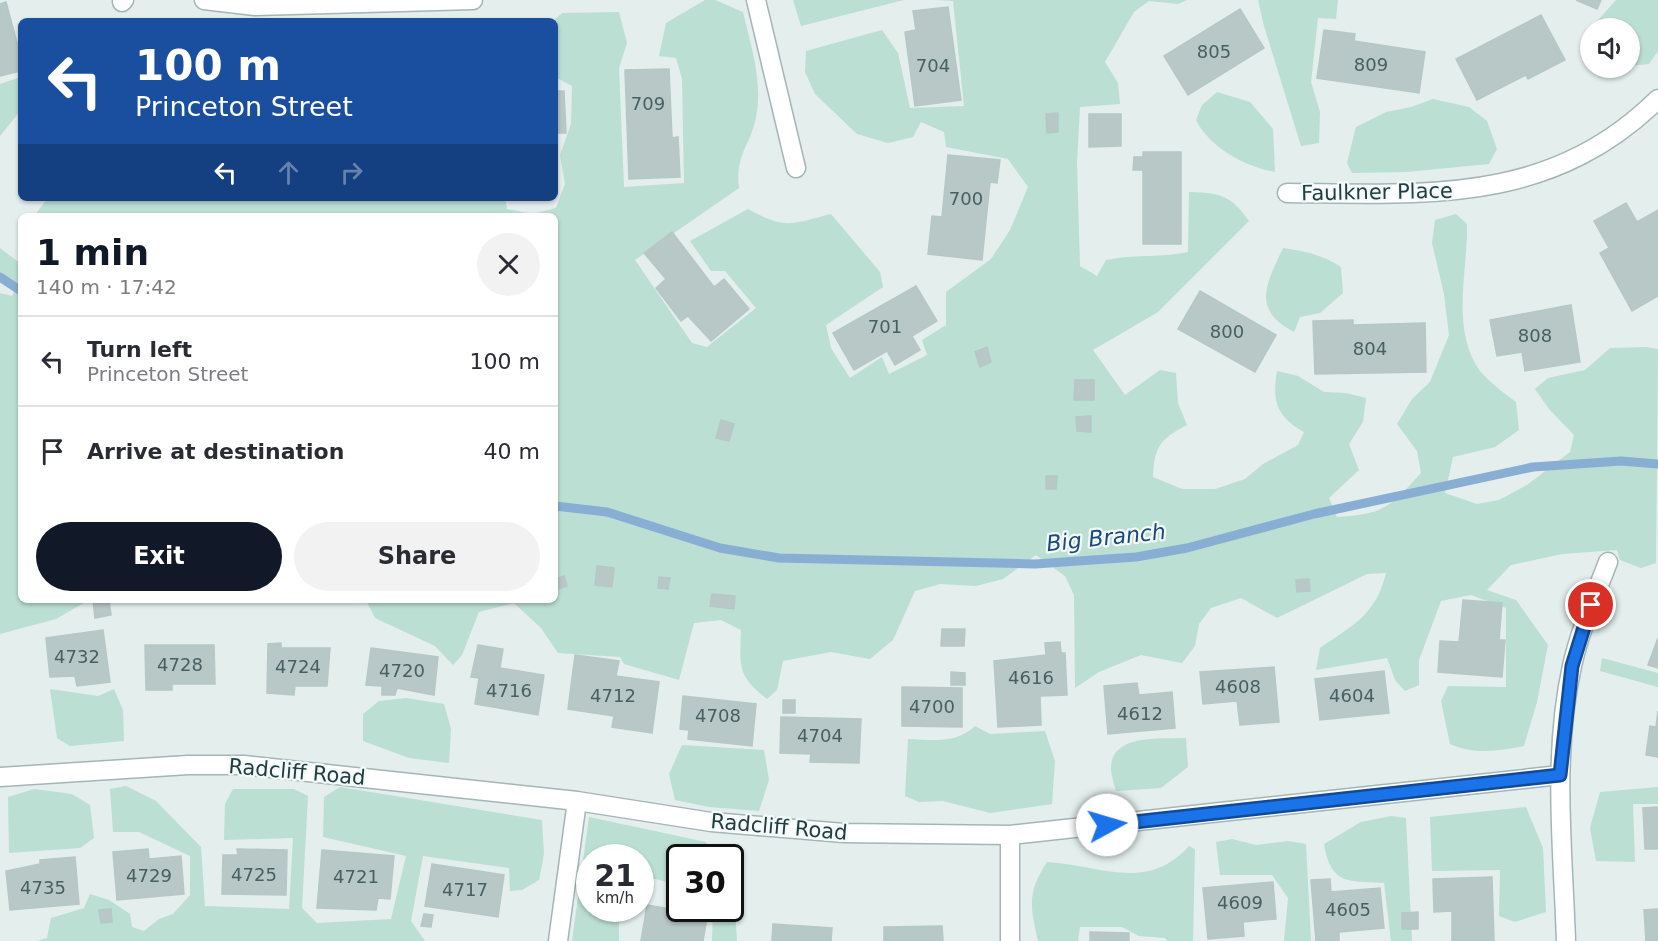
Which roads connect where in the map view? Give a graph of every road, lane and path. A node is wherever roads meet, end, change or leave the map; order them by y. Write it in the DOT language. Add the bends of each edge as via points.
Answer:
graph roads {
  1 [pos="204,0"];
  2 [pos="473,0"];
  3 [pos="756,0"];
  4 [pos="1658,99"];
  5 [pos="796,168"];
  6 [pos="1287,193"];
  7 [pos="1608,562"];
  8 [pos="1560,775"];
  9 [pos="0,777"];
  10 [pos="577,801"];
  11 [pos="1010,835"];
  12 [pos="558,941"];
  13 [pos="1010,941"];
  14 [pos="1566,941"];
  1 -- 2 [label="street" via="255,6"];
  3 -- 5 [label="street"];
  4 -- 6 [label="street, Faulkner Place" via="1618,135 1581,156 1523,178 1457,192"];
  7 -- 8 [label="street" via="1572,666"];
  8 -- 11 [label="street, Radcliff Road"];
  8 -- 14 [label="street"];
  9 -- 10 [label="street, Radcliff Road" via="244,765"];
  10 -- 11 [label="street, Radcliff Road" via="711,822 833,832"];
  10 -- 12 [label="street"];
  11 -- 13 [label="street"];
}
